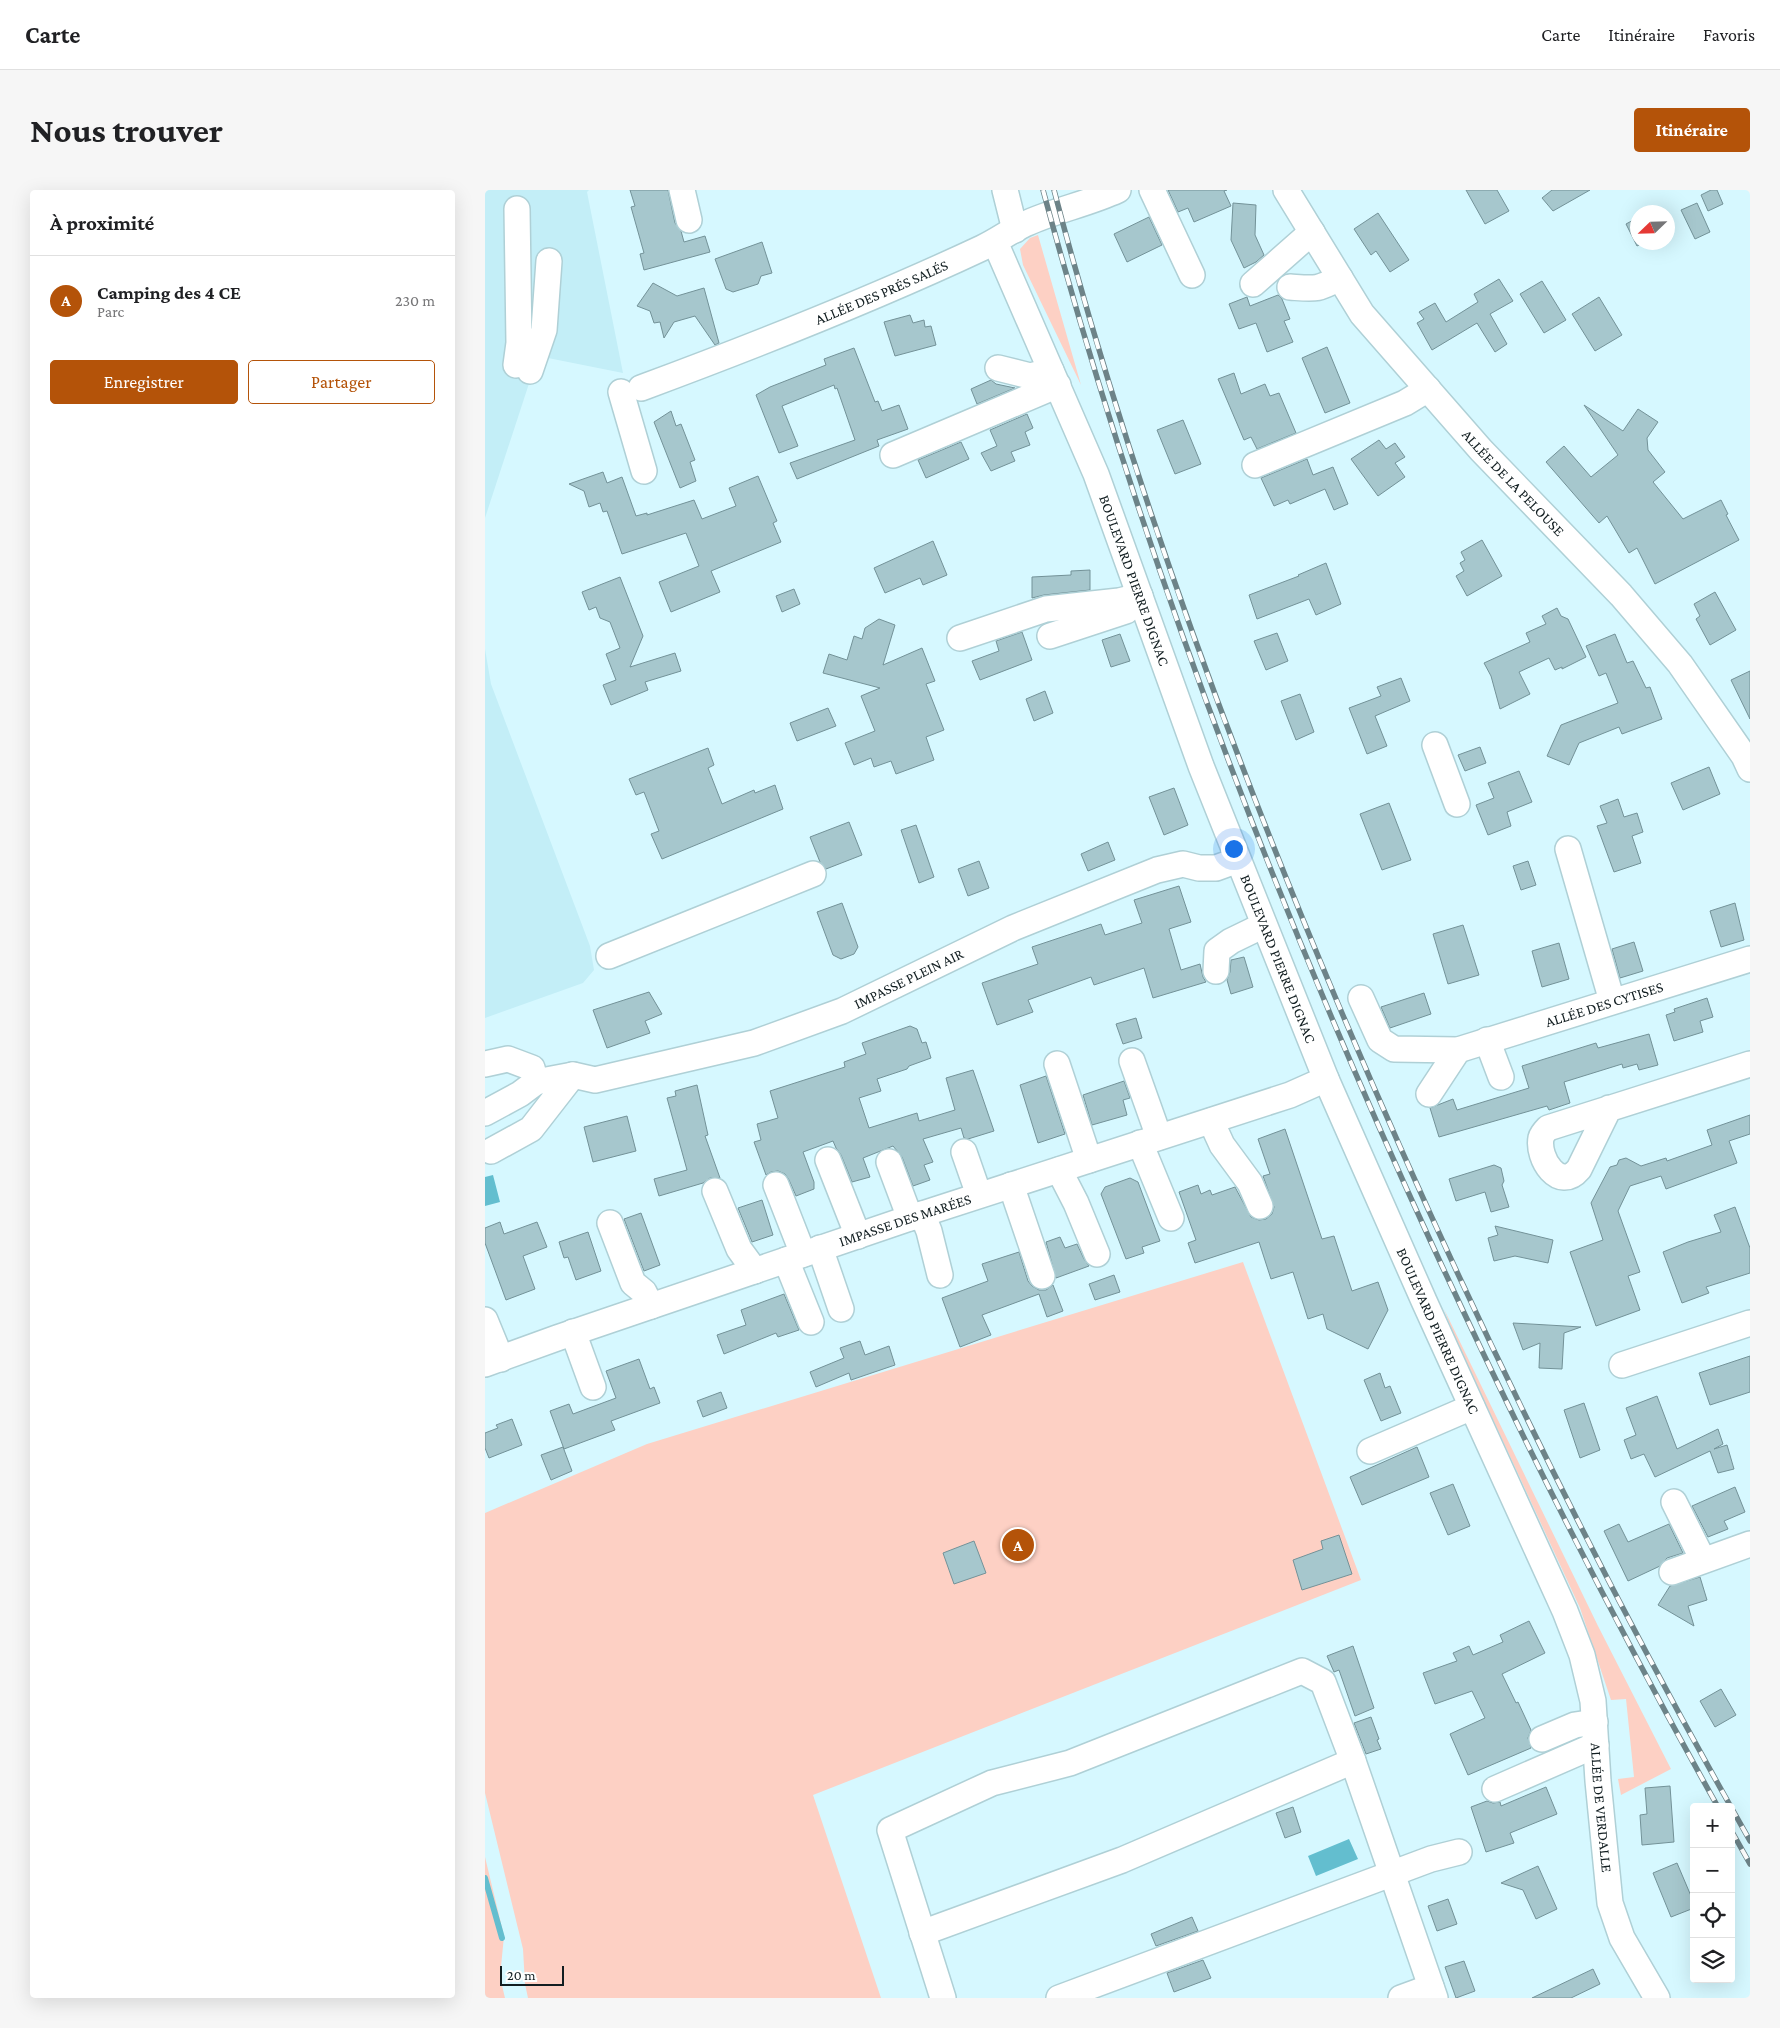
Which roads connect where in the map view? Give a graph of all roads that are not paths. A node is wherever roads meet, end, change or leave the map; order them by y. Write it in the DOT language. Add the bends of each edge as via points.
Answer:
graph roads {
  1 [pos="682,190"];
  2 [pos="1005,190"];
  3 [pos="1118,190"];
  4 [pos="1151,190"];
  5 [pos="1286,190"];
  6 [pos="1093,195"];
  7 [pos="517,209"];
  8 [pos="689,220"];
  9 [pos="1312,232"];
  10 [pos="1005,236"];
  11 [pos="549,261"];
  12 [pos="1192,275"];
  13 [pos="1340,278"];
  14 [pos="1253,284"];
  15 [pos="1290,287"];
  16 [pos="998,368"];
  17 [pos="1055,378"];
  18 [pos="1422,384"];
  19 [pos="1313,428"];
  20 [pos="893,455"];
  21 [pos="1255,465"];
  22 [pos="644,471"];
  23 [pos="1141,601"];
  24 [pos="1050,636"];
  25 [pos="960,638"];
  26 [pos="1435,745"];
  27 [pos="1750,769"];
  28 [pos="1457,804"];
  29 [pos="1568,849"];
  30 [pos="1238,860"];
  31 [pos="813,874"];
  32 [pos="1263,925"];
  33 [pos="609,956"];
  34 [pos="1750,959"];
  35 [pos="1216,971"];
  36 [pos="1361,998"];
  37 [pos="1613,1002"];
  38 [pos="1487,1040"];
  39 [pos="1457,1050"];
  40 [pos="1132,1061"];
  41 [pos="485,1064"];
  42 [pos="1057,1064"];
  43 [pos="1750,1064"];
  44 [pos="573,1075"];
  45 [pos="1501,1078"];
  46 [pos="1326,1079"];
  47 [pos="536,1082"];
  48 [pos="1429,1094"];
  49 [pos="1609,1108"];
  50 [pos="485,1112"];
  51 [pos="1211,1121"];
  52 [pos="1150,1140"];
  53 [pos="491,1151"];
  54 [pos="964,1152"];
  55 [pos="828,1160"];
  56 [pos="1089,1160"];
  57 [pos="889,1162"];
  58 [pos="1059,1170"];
  59 [pos="776,1185"];
  60 [pos="1011,1185"];
  61 [pos="715,1191"];
  62 [pos="979,1195"];
  63 [pos="1260,1206"];
  64 [pos="916,1216"];
  65 [pos="1171,1218"];
  66 [pos="610,1223"];
  67 [pos="858,1236"];
  68 [pos="803,1254"];
  69 [pos="1097,1254"];
  70 [pos="755,1270"];
  71 [pos="940,1275"];
  72 [pos="1042,1276"];
  73 [pos="651,1306"];
  74 [pos="841,1309"];
  75 [pos="485,1320"];
  76 [pos="811,1322"];
  77 [pos="1750,1323"];
  78 [pos="573,1332"];
  79 [pos="493,1362"];
  80 [pos="1622,1365"];
  81 [pos="593,1387"];
  82 [pos="1472,1407"];
  83 [pos="1371,1451"];
  84 [pos="1673,1502"];
  85 [pos="1750,1544"];
  86 [pos="1750,1554"];
  87 [pos="1707,1563"];
  88 [pos="1672,1572"];
  89 [pos="1565,1611"];
  90 [pos="1596,1733"];
  91 [pos="1542,1739"];
  92 [pos="1353,1761"];
  93 [pos="1494,1782"];
  94 [pos="1459,1852"];
  95 [pos="1393,1874"];
  96 [pos="922,1933"];
  97 [pos="1433,1992"];
  98 [pos="943,1998"];
  99 [pos="1059,1998"];
  100 [pos="1401,1998"];
  101 [pos="1657,1998"];
  1 -- 8 [label="street"];
  2 -- 10 [label="street, BOULEVARD PIERRE DIGNAC"];
  3 -- 6 [label="street, ALLÉE DES PRÉS SALÉS"];
  4 -- 12 [label="street"];
  5 -- 9 [label="street, ALLÉE DE LA PELOUSE"];
  6 -- 10 [label="street, ALLÉE DES PRÉS SALÉS"];
  7 -- 11 [label="street" via="519,343 523,368 544,330"];
  9 -- 13 [label="street, ALLÉE DE LA PELOUSE"];
  9 -- 14 [label="street"];
  10 -- 17 [label="street, BOULEVARD PIERRE DIGNAC"];
  10 -- 22 [label="street, ALLÉE DES PRÉS SALÉS" via="855,305 726,357 631,390"];
  13 -- 15 [label="street" via="1315,289"];
  13 -- 18 [label="street, ALLÉE DE LA PELOUSE" via="1362,314"];
  16 -- 17 [label="street"];
  17 -- 20 [label="street"];
  17 -- 23 [label="street, BOULEVARD PIERRE DIGNAC" via="1096,474"];
  18 -- 19 [label="street"];
  18 -- 21 [label="street" via="1405,403"];
  18 -- 27 [label="street, ALLÉE DE LA PELOUSE" via="1621,595 1668,650 1731,737"];
  23 -- 24 [label="street"];
  23 -- 25 [label="street" via="1046,609"];
  23 -- 30 [label="street, BOULEVARD PIERRE DIGNAC"];
  26 -- 28 [label="street"];
  29 -- 37 [label="street"];
  30 -- 32 [label="street, BOULEVARD PIERRE DIGNAC"];
  30 -- 44 [label="street, IMPASSE PLEIN AIR" via="1216,868 1183,864 1157,870 1013,928 842,1012 754,1043 595,1080"];
  31 -- 33 [label="street"];
  32 -- 35 [label="street" via="1217,951"];
  32 -- 46 [label="street, BOULEVARD PIERRE DIGNAC"];
  34 -- 37 [label="street, ALLÉE DES CYTISES"];
  36 -- 39 [label="street, ALLÉE DES CYTISES" via="1380,1040 1395,1049"];
  37 -- 38 [label="street, ALLÉE DES CYTISES"];
  38 -- 39 [label="street, ALLÉE DES CYTISES"];
  38 -- 45 [label="street"];
  39 -- 48 [label="street"];
  40 -- 52 [label="street"];
  41 -- 47 [label="street" via="508,1059 532,1068"];
  42 -- 56 [label="street"];
  43 -- 49 [label="street"];
  44 -- 47 [label="street"];
  44 -- 53 [label="street" via="531,1129"];
  46 -- 51 [label="street, IMPASSE DES MARÉES" via="1290,1095"];
  46 -- 82 [label="street, BOULEVARD PIERRE DIGNAC"];
  47 -- 50 [label="street"];
  51 -- 52 [label="street, IMPASSE DES MARÉES"];
  51 -- 63 [label="street" via="1222,1145 1250,1183"];
  52 -- 56 [label="street, IMPASSE DES MARÉES"];
  52 -- 65 [label="street"];
  54 -- 62 [label="street"];
  55 -- 67 [label="street"];
  56 -- 58 [label="street, IMPASSE DES MARÉES"];
  57 -- 64 [label="street"];
  58 -- 60 [label="street, IMPASSE DES MARÉES"];
  58 -- 69 [label="street"];
  59 -- 68 [label="street"];
  60 -- 62 [label="street, IMPASSE DES MARÉES"];
  60 -- 72 [label="street"];
  61 -- 70 [label="street" via="739,1249"];
  62 -- 64 [label="street, IMPASSE DES MARÉES"];
  64 -- 67 [label="street, IMPASSE DES MARÉES"];
  64 -- 71 [label="street" via="929,1231"];
  66 -- 73 [label="street" via="633,1283 644,1292"];
  67 -- 68 [label="street, IMPASSE DES MARÉES"];
  68 -- 70 [label="street, IMPASSE DES MARÉES"];
  68 -- 74 [label="street"];
  68 -- 76 [label="street"];
  70 -- 73 [label="street, IMPASSE DES MARÉES"];
  73 -- 78 [label="street, IMPASSE DES MARÉES"];
  75 -- 79 [label="street"];
  77 -- 80 [label="street"];
  78 -- 79 [label="street, IMPASSE DES MARÉES"];
  78 -- 81 [label="street"];
  82 -- 83 [label="street"];
  82 -- 89 [label="street, BOULEVARD PIERRE DIGNAC"];
  84 -- 87 [label="street"];
  85 -- 87 [label="street"];
  86 -- 87 [label="street"];
  87 -- 88 [label="street"];
  89 -- 90 [label="street, ALLÉE DE VERDALLE" via="1582,1656 1593,1701"];
  90 -- 91 [label="street" via="1575,1725"];
  90 -- 93 [label="street"];
  90 -- 101 [label="street, ALLÉE DE VERDALLE" via="1610,1903 1621,1938"];
  92 -- 95 [label="street"];
  92 -- 96 [label="street" via="1122,1860"];
  92 -- 96 [label="street" via="1323,1682 1302,1671 1070,1763 992,1784 890,1830"];
  94 -- 95 [label="street"];
  95 -- 97 [label="street"];
  95 -- 99 [label="street"];
  96 -- 98 [label="street"];
  97 -- 100 [label="street"];
}
